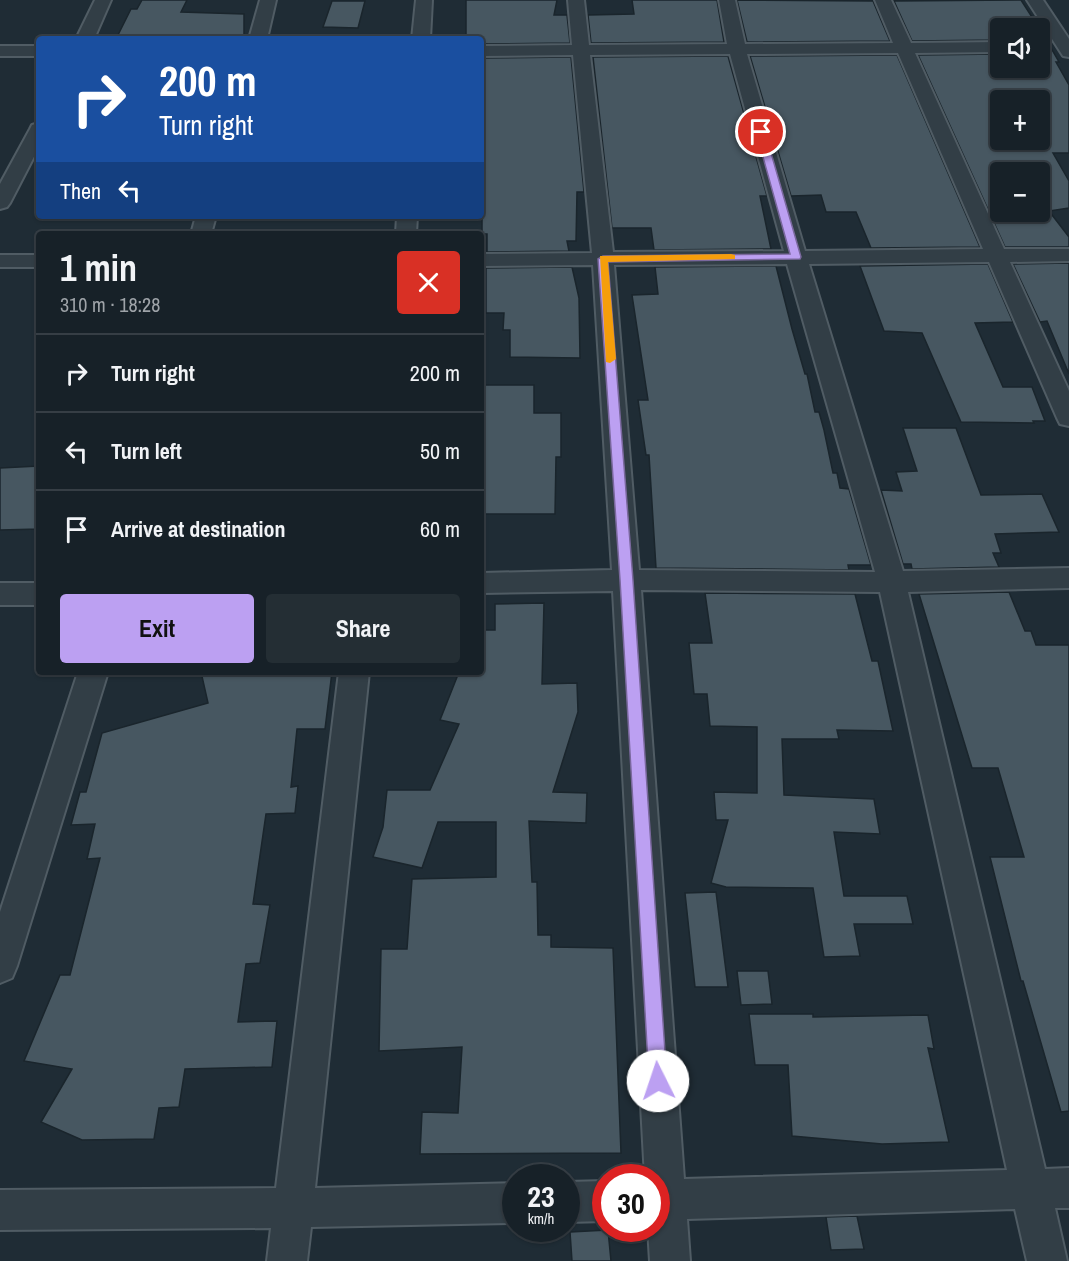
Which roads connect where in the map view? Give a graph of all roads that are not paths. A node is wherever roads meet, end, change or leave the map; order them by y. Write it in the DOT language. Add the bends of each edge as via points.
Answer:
graph roads {
  1 [pos="103,0"];
  2 [pos="268,0"];
  3 [pos="424,0"];
  4 [pos="576,0"];
  5 [pos="727,0"];
  6 [pos="883,0"];
  7 [pos="1035,0"];
  8 [pos="86,36"];
  9 [pos="259,36"];
  10 [pos="421,36"];
  11 [pos="990,46"];
  12 [pos="903,47"];
  13 [pos="1063,48"];
  14 [pos="737,49"];
  15 [pos="582,50"];
  16 [pos="0,51"];
  17 [pos="36,51"];
  18 [pos="484,51"];
  19 [pos="36,135"];
  20 [pos="0,203"];
  21 [pos="1069,255"];
  22 [pos="796,257"];
  23 [pos="998,257"];
  24 [pos="603,259"];
  25 [pos="484,260"];
  26 [pos="0,261"];
  27 [pos="36,261"];
  28 [pos="1069,418"];
  29 [pos="1069,578"];
  30 [pos="626,580"];
  31 [pos="892,582"];
  32 [pos="484,583"];
  33 [pos="0,594"];
  34 [pos="36,594"];
  35 [pos="92,675"];
  36 [pos="354,675"];
  37 [pos="0,966"];
  38 [pos="659,1164"];
  39 [pos="1069,1188"];
  40 [pos="1029,1189"];
  41 [pos="670,1200"];
  42 [pos="502,1203"];
  43 [pos="292,1208"];
  44 [pos="0,1210"];
  45 [pos="667,1242"];
  46 [pos="287,1261"];
  47 [pos="670,1261"];
  48 [pos="1047,1261"];
  1 -- 8 [label="street"];
  2 -- 9 [label="street"];
  3 -- 10 [label="street"];
  4 -- 15 [label="street"];
  5 -- 14 [label="street"];
  6 -- 12 [label="street"];
  7 -- 13 [label="street"];
  11 -- 12 [label="street"];
  12 -- 14 [label="street"];
  12 -- 23 [label="street"];
  14 -- 15 [label="street"];
  14 -- 22 [label="street"];
  15 -- 18 [label="street"];
  15 -- 24 [label="street"];
  16 -- 17 [label="street"];
  19 -- 20 [label="street"];
  21 -- 23 [label="street"];
  22 -- 23 [label="street"];
  22 -- 24 [label="street"];
  22 -- 31 [label="street"];
  23 -- 28 [label="street"];
  24 -- 25 [label="street"];
  24 -- 30 [label="street"];
  26 -- 27 [label="street"];
  29 -- 31 [label="street"];
  30 -- 31 [label="street"];
  30 -- 32 [label="street"];
  30 -- 38 [label="street"];
  31 -- 40 [label="street"];
  33 -- 34 [label="street"];
  35 -- 37 [label="street"];
  36 -- 43 [label="street"];
  39 -- 40 [label="street"];
  40 -- 41 [label="street"];
  40 -- 48 [label="street"];
  42 -- 43 [label="street"];
  43 -- 44 [label="street"];
  43 -- 46 [label="street"];
  45 -- 47 [label="street"];
}
